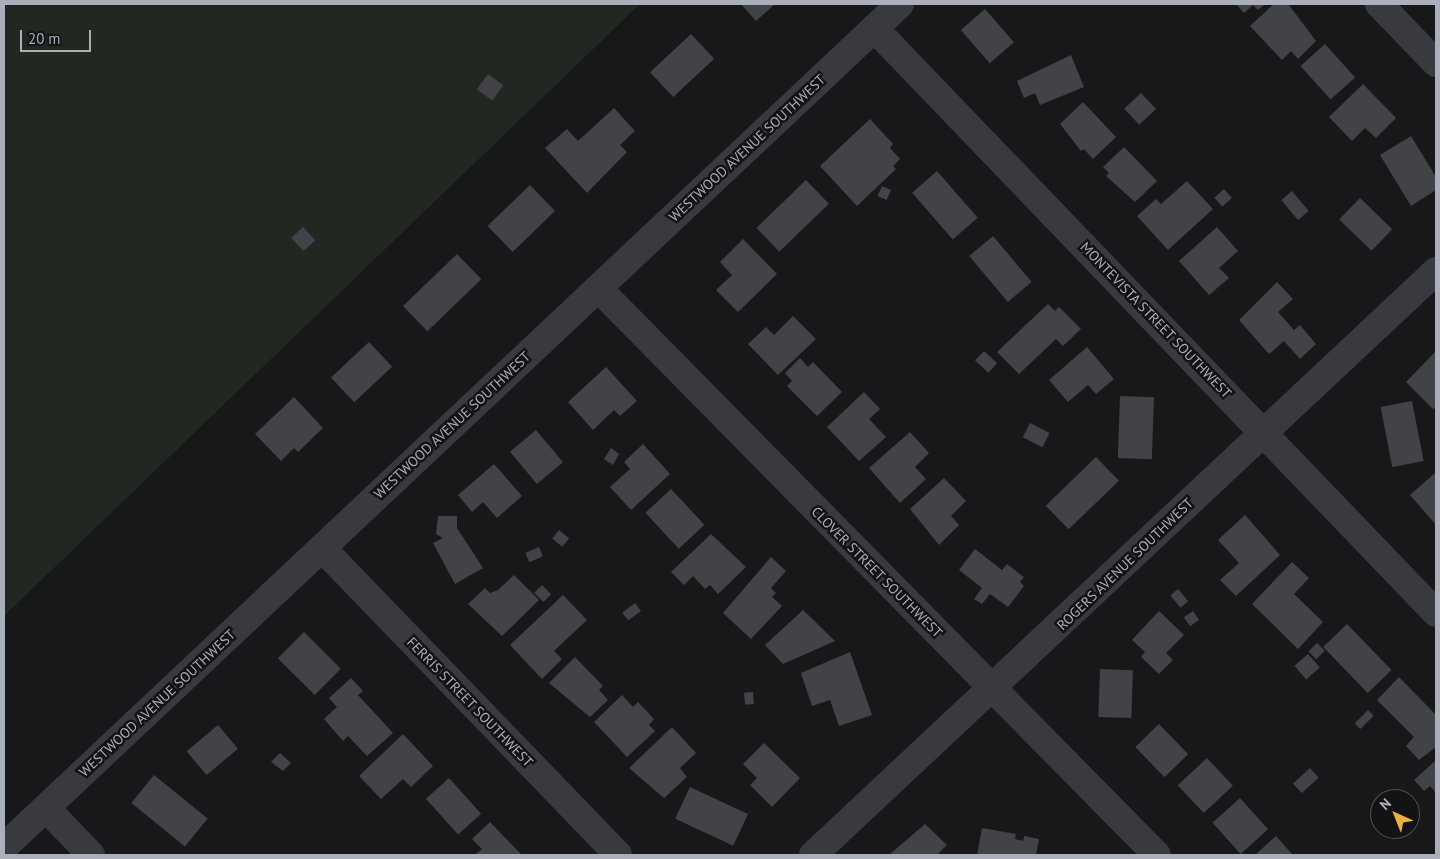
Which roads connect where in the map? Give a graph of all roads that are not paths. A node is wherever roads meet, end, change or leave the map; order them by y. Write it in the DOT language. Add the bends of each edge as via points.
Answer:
graph roads {
  1 [pos="900,4"];
  2 [pos="1379,4"];
  3 [pos="874,28"];
  4 [pos="1436,63"];
  5 [pos="1436,271"];
  6 [pos="598,288"];
  7 [pos="1264,432"];
  8 [pos="322,548"];
  9 [pos="1436,613"];
  10 [pos="994,690"];
  11 [pos="46,808"];
  12 [pos="4,847"];
  13 [pos="91,855"];
  14 [pos="618,855"];
  15 [pos="812,855"];
  16 [pos="1156,855"];
  1 -- 3 [label="street, WESTWOOD AVENUE SOUTHWEST"];
  2 -- 4 [label="street"];
  3 -- 6 [label="street, WESTWOOD AVENUE SOUTHWEST"];
  3 -- 7 [label="street, MONTEVISTA STREET SOUTHWEST"];
  5 -- 7 [label="street, ROGERS AVENUE SOUTHWEST"];
  6 -- 8 [label="street, WESTWOOD AVENUE SOUTHWEST"];
  6 -- 10 [label="street, CLOVER STREET SOUTHWEST"];
  7 -- 9 [label="street, MONTEVISTA STREET SOUTHWEST"];
  7 -- 10 [label="street, ROGERS AVENUE SOUTHWEST"];
  8 -- 11 [label="street, WESTWOOD AVENUE SOUTHWEST"];
  8 -- 14 [label="street, FERRIS STREET SOUTHWEST"];
  10 -- 15 [label="street, ROGERS AVENUE SOUTHWEST"];
  10 -- 16 [label="street, CLOVER STREET SOUTHWEST"];
  11 -- 12 [label="street, WESTWOOD AVENUE SOUTHWEST"];
  11 -- 13 [label="street"];
}
